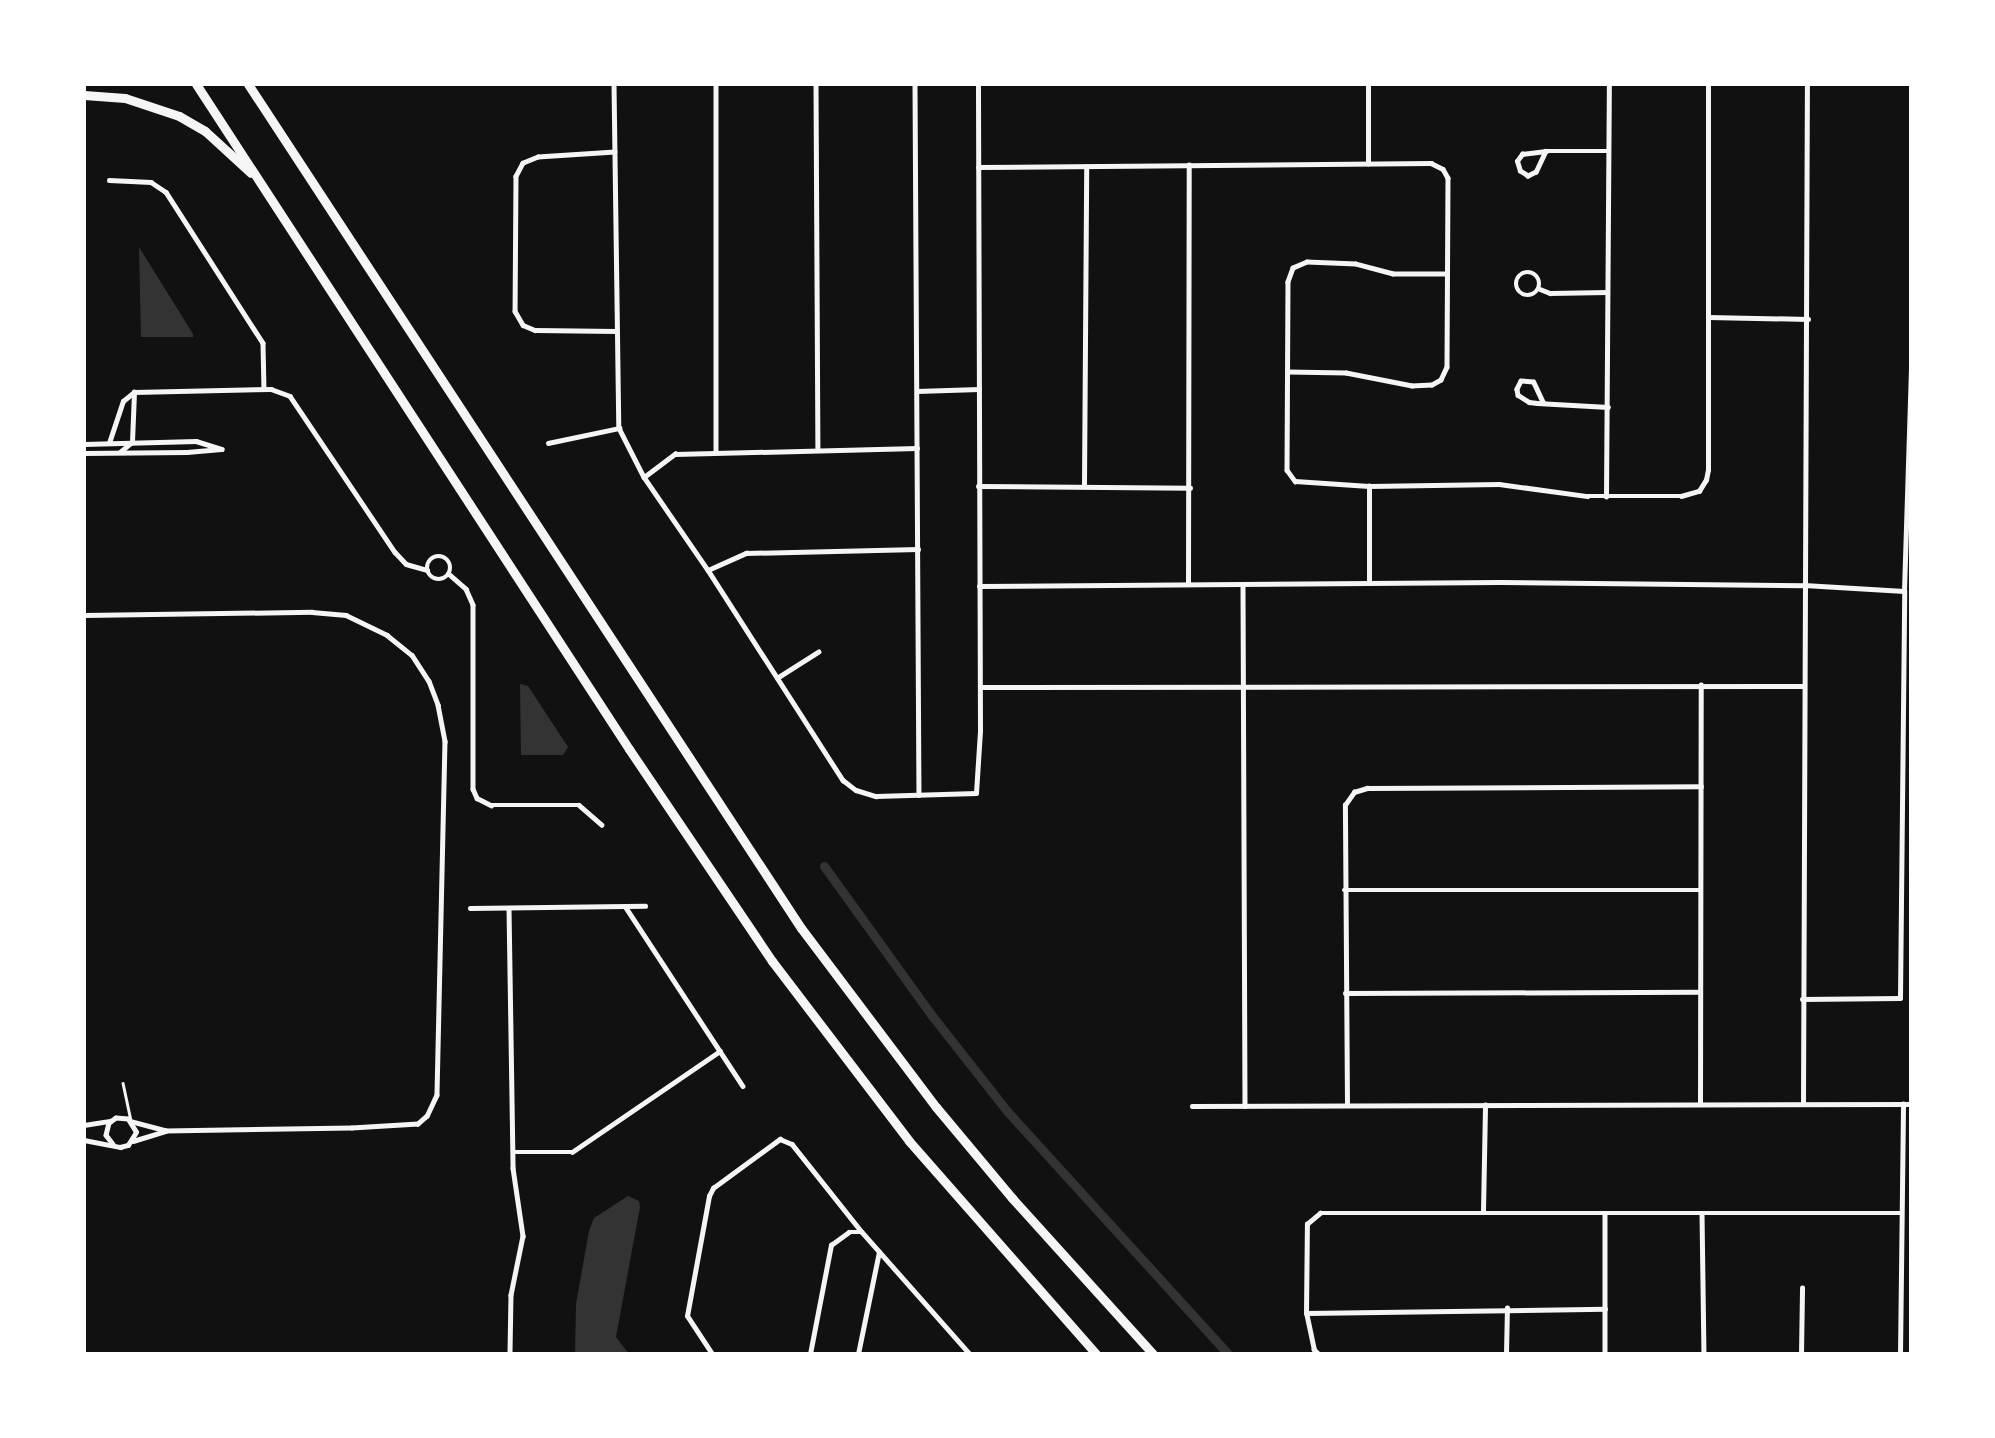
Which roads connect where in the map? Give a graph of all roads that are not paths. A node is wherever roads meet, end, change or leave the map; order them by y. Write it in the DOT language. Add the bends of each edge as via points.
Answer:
graph roads {
  1 [pos="196,84"];
  2 [pos="248,84"];
  3 [pos="614,84"];
  4 [pos="716,84"];
  5 [pos="816,84"];
  6 [pos="915,84"];
  7 [pos="978,84"];
  8 [pos="1368,84"];
  9 [pos="1609,84"];
  10 [pos="1708,84"];
  11 [pos="1807,84"];
  12 [pos="84,95"];
  13 [pos="1546,151"];
  14 [pos="1609,151"];
  15 [pos="615,152"];
  16 [pos="1368,163"];
  17 [pos="1189,165"];
  18 [pos="978,167"];
  19 [pos="1086,167"];
  20 [pos="257,177"];
  21 [pos="109,180"];
  22 [pos="1447,274"];
  23 [pos="1539,289"];
  24 [pos="1607,292"];
  25 [pos="1708,317"];
  26 [pos="1808,319"];
  27 [pos="616,331"];
  28 [pos="1911,367"];
  29 [pos="1288,372"];
  30 [pos="264,389"];
  31 [pos="979,389"];
  32 [pos="917,391"];
  33 [pos="134,393"];
  34 [pos="1542,403"];
  35 [pos="1608,407"];
  36 [pos="118,411"];
  37 [pos="133,416"];
  38 [pos="619,428"];
  39 [pos="132,442"];
  40 [pos="109,443"];
  41 [pos="548,443"];
  42 [pos="84,444"];
  43 [pos="917,448"];
  44 [pos="818,450"];
  45 [pos="716,451"];
  46 [pos="84,453"];
  47 [pos="117,453"];
  48 [pos="644,477"];
  49 [pos="1084,485"];
  50 [pos="1369,485"];
  51 [pos="978,486"];
  52 [pos="1190,488"];
  53 [pos="1606,497"];
  54 [pos="918,549"];
  55 [pos="427,570"];
  56 [pos="708,570"];
  57 [pos="449,574"];
  58 [pos="1369,582"];
  59 [pos="1188,583"];
  60 [pos="1243,583"];
  61 [pos="1804,585"];
  62 [pos="979,586"];
  63 [pos="1904,591"];
  64 [pos="84,615"];
  65 [pos="818,652"];
  66 [pos="777,678"];
  67 [pos="1701,685"];
  68 [pos="1804,686"];
  69 [pos="980,687"];
  70 [pos="1242,687"];
  71 [pos="1908,742"];
  72 [pos="1700,786"];
  73 [pos="919,795"];
  74 [pos="602,825"];
  75 [pos="1344,890"];
  76 [pos="1700,890"];
  77 [pos="625,906"];
  78 [pos="645,906"];
  79 [pos="470,908"];
  80 [pos="509,908"];
  81 [pos="1699,992"];
  82 [pos="1345,993"];
  83 [pos="1802,999"];
  84 [pos="720,1051"];
  85 [pos="123,1083"];
  86 [pos="743,1086"];
  87 [pos="1700,1104"];
  88 [pos="1803,1104"];
  89 [pos="1903,1104"];
  90 [pos="1911,1104"];
  91 [pos="1347,1105"];
  92 [pos="1485,1105"];
  93 [pos="1192,1106"];
  94 [pos="1245,1106"];
  95 [pos="111,1121"];
  96 [pos="132,1121"];
  97 [pos="84,1125"];
  98 [pos="166,1131"];
  99 [pos="84,1140"];
  100 [pos="133,1141"];
  101 [pos="113,1144"];
  102 [pos="513,1152"];
  103 [pos="1483,1211"];
  104 [pos="1702,1213"];
  105 [pos="1902,1213"];
  106 [pos="1605,1214"];
  107 [pos="862,1232"];
  108 [pos="879,1251"];
  109 [pos="1802,1288"];
  110 [pos="1507,1308"];
  111 [pos="1605,1309"];
  112 [pos="1306,1313"];
  113 [pos="510,1354"];
  114 [pos="712,1354"];
  115 [pos="810,1354"];
  116 [pos="858,1354"];
  117 [pos="970,1354"];
  118 [pos="1096,1354"];
  119 [pos="1153,1354"];
  120 [pos="1318,1354"];
  121 [pos="1506,1354"];
  122 [pos="1605,1354"];
  123 [pos="1704,1354"];
  124 [pos="1801,1354"];
  125 [pos="1900,1354"];
  1 -- 20 [label="highway"];
  2 -- 119 [label="highway" via="802,928 936,1107"];
  3 -- 15 [label="street"];
  4 -- 45 [label="street"];
  5 -- 44 [label="street"];
  6 -- 32 [label="street"];
  7 -- 18 [label="street"];
  8 -- 16 [label="street"];
  9 -- 14 [label="street"];
  10 -- 25 [label="street"];
  11 -- 26 [label="street"];
  12 -- 20 [label="highway" via="125,98 179,116 205,131"];
  13 -- 13 [label="street" via="1522,154 1517,161 1520,171 1528,176 1536,172"];
  13 -- 14 [label="street"];
  14 -- 24 [label="street"];
  15 -- 27 [label="street"];
  15 -- 27 [label="street" via="538,157 523,163 516,176 515,311 523,325 536,330"];
  16 -- 17 [label="street"];
  16 -- 22 [label="street" via="1432,163 1443,169 1448,178"];
  17 -- 19 [label="street"];
  17 -- 52 [label="street"];
  18 -- 19 [label="street"];
  18 -- 31 [label="street"];
  19 -- 49 [label="street"];
  20 -- 118 [label="highway" via="772,961 909,1140"];
  21 -- 30 [label="street" via="151,182 166,192 263,343"];
  22 -- 29 [label="street" via="1393,274 1356,264 1307,262 1293,268 1288,282"];
  22 -- 29 [label="street" via="1447,367 1441,380 1412,386 1346,373"];
  23 -- 23 [label="street" via="1525,296 1517,289 1517,280 1524,273 1534,274"];
  23 -- 24 [label="street" via="1550,293"];
  24 -- 35 [label="street"];
  25 -- 26 [label="street"];
  25 -- 53 [label="street" via="1706,481 1690,496"];
  26 -- 61 [label="street"];
  27 -- 38 [label="street"];
  28 -- 63 [label="street"];
  29 -- 50 [label="street" via="1287,470 1295,481 1307,484"];
  30 -- 33 [label="street"];
  30 -- 55 [label="street" via="282,391 294,399 395,552 406,564"];
  31 -- 32 [label="street"];
  31 -- 51 [label="street"];
  32 -- 43 [label="street"];
  33 -- 36 [label="street" via="122,401"];
  33 -- 37 [label="street"];
  34 -- 34 [label="street" via="1518,395 1521,382 1533,382"];
  34 -- 35 [label="street"];
  35 -- 53 [label="street"];
  36 -- 37 [label="street" via="127,409"];
  36 -- 40 [label="street"];
  37 -- 39 [label="street"];
  38 -- 41 [label="street"];
  38 -- 48 [label="street"];
  39 -- 40 [label="street"];
  39 -- 47 [label="street"];
  39 -- 47 [label="street" via="197,441 222,449"];
  40 -- 42 [label="street"];
  43 -- 44 [label="street"];
  43 -- 54 [label="street"];
  44 -- 45 [label="street"];
  45 -- 48 [label="street" via="675,454"];
  46 -- 47 [label="street"];
  48 -- 56 [label="street"];
  49 -- 51 [label="street"];
  49 -- 52 [label="street"];
  50 -- 53 [label="street" via="1499,484"];
  50 -- 58 [label="street"];
  51 -- 62 [label="street"];
  52 -- 59 [label="street"];
  54 -- 56 [label="street" via="746,553"];
  54 -- 73 [label="street"];
  55 -- 57 [label="street" via="438,580"];
  55 -- 57 [label="street" via="432,559 443,557 451,565"];
  56 -- 66 [label="street"];
  57 -- 74 [label="street" via="473,600 476,796 491,805 579,805"];
  58 -- 60 [label="street"];
  58 -- 61 [label="street"];
  59 -- 60 [label="street"];
  59 -- 62 [label="street"];
  60 -- 70 [label="street"];
  61 -- 63 [label="street"];
  61 -- 68 [label="street"];
  62 -- 69 [label="street"];
  63 -- 71 [label="street"];
  64 -- 98 [label="street" via="323,612 365,623 412,655 429,681 445,741 437,1095 427,1116 418,1124 401,1126"];
  65 -- 66 [label="street"];
  66 -- 73 [label="street" via="843,780 876,796"];
  67 -- 68 [label="street"];
  67 -- 70 [label="street"];
  67 -- 72 [label="street"];
  68 -- 83 [label="street"];
  69 -- 70 [label="street"];
  69 -- 73 [label="street" via="976,793"];
  70 -- 94 [label="street"];
  71 -- 83 [label="street" via="1900,998"];
  72 -- 75 [label="street" via="1367,788 1354,792 1345,806"];
  72 -- 76 [label="street"];
  75 -- 76 [label="street"];
  75 -- 82 [label="street"];
  76 -- 81 [label="street"];
  77 -- 78 [label="street"];
  77 -- 80 [label="street"];
  77 -- 84 [label="street"];
  79 -- 80 [label="street"];
  80 -- 102 [label="street"];
  81 -- 82 [label="street"];
  81 -- 87 [label="street"];
  82 -- 91 [label="street"];
  83 -- 88 [label="street"];
  84 -- 86 [label="street"];
  84 -- 102 [label="street" via="572,1152"];
  85 -- 96 [label="lane"];
  87 -- 88 [label="street"];
  87 -- 92 [label="street"];
  88 -- 89 [label="street"];
  89 -- 90 [label="street"];
  89 -- 105 [label="street"];
  91 -- 92 [label="street"];
  91 -- 94 [label="street"];
  92 -- 103 [label="street"];
  93 -- 94 [label="street"];
  95 -- 96 [label="street" via="120,1117"];
  95 -- 97 [label="street"];
  95 -- 101 [label="street" via="106,1135"];
  96 -- 98 [label="street"];
  96 -- 100 [label="street"];
  98 -- 100 [label="street"];
  99 -- 101 [label="street"];
  100 -- 101 [label="street" via="124,1146"];
  102 -- 113 [label="street" via="523,1236 511,1295"];
  103 -- 106 [label="street"];
  103 -- 112 [label="street" via="1320,1213 1307,1224"];
  104 -- 105 [label="street"];
  104 -- 106 [label="street"];
  104 -- 123 [label="street"];
  105 -- 125 [label="street"];
  106 -- 111 [label="street"];
  107 -- 108 [label="street"];
  107 -- 114 [label="street" via="785,1139 713,1188 687,1316"];
  107 -- 115 [label="street" via="849,1232 831,1245"];
  108 -- 116 [label="street"];
  108 -- 117 [label="street"];
  109 -- 124 [label="street"];
  110 -- 111 [label="street"];
  110 -- 112 [label="street"];
  110 -- 121 [label="street"];
  111 -- 122 [label="street"];
  112 -- 120 [label="street"];
}
